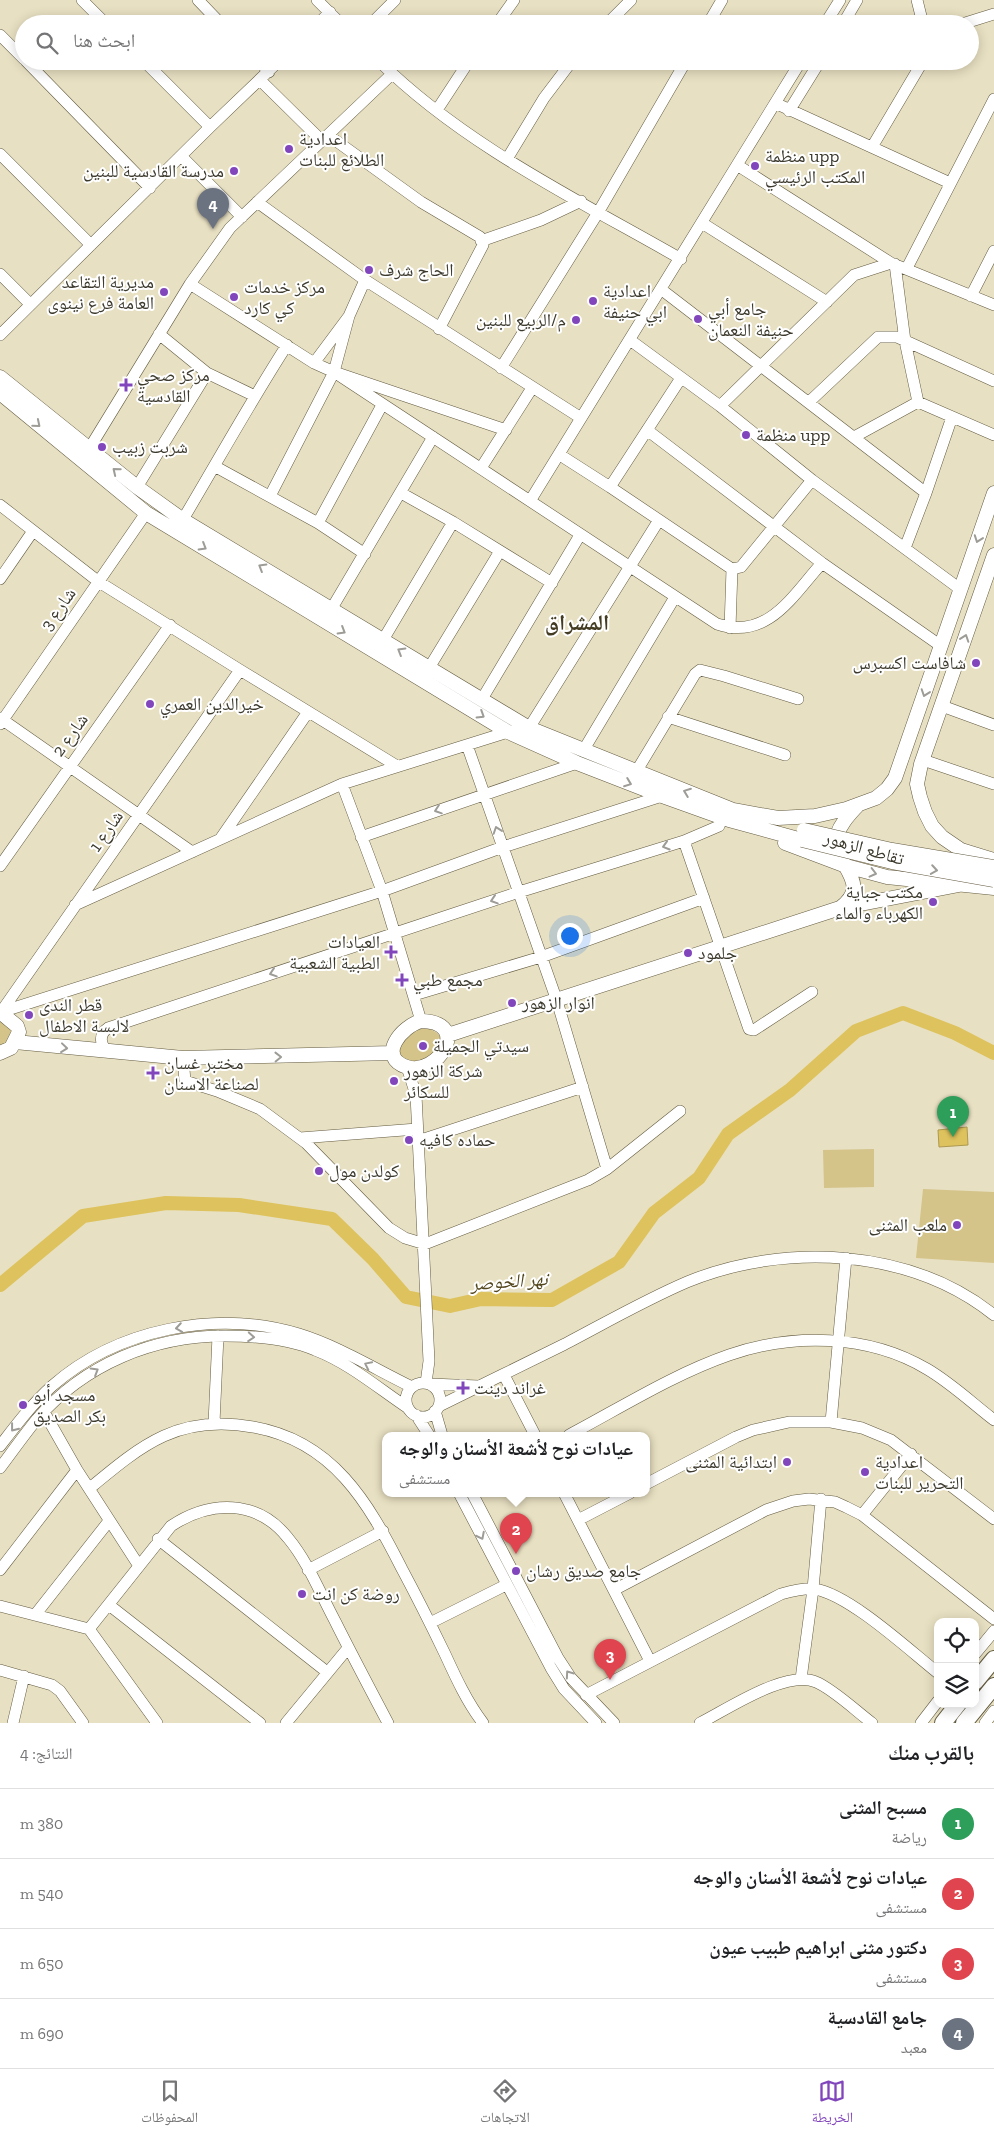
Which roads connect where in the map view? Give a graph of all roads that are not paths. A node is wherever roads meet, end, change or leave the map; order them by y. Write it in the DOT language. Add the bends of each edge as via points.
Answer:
graph roads {
  1 [pos="82,0"];
  2 [pos="198,0"];
  3 [pos="317,0"];
  4 [pos="395,0"];
  5 [pos="514,0"];
  6 [pos="630,0"];
  7 [pos="722,0"];
  8 [pos="840,0"];
  9 [pos="857,0"];
  10 [pos="917,0"];
  11 [pos="330,12"];
  12 [pos="994,14"];
  13 [pos="97,15"];
  14 [pos="212,15"];
  15 [pos="327,15"];
  16 [pos="333,15"];
  17 [pos="380,15"];
  18 [pos="503,15"];
  19 [pos="616,15"];
  20 [pos="713,15"];
  21 [pos="831,15"];
  22 [pos="848,15"];
  23 [pos="921,15"];
  24 [pos="979,19"];
  25 [pos="0,35"];
  26 [pos="15,50"];
  27 [pos="35,70"];
  28 [pos="153,70"];
  29 [pos="388,70"];
  30 [pos="463,70"];
  31 [pos="565,70"];
  32 [pos="681,70"];
  33 [pos="796,70"];
  34 [pos="814,70"];
  35 [pos="918,70"];
  36 [pos="269,72"];
  37 [pos="392,74"];
  38 [pos="260,80"];
  39 [pos="994,99"];
  40 [pos="775,103"];
  41 [pos="437,110"];
  42 [pos="789,111"];
  43 [pos="210,127"];
  44 [pos="325,138"];
  45 [pos="872,147"];
  46 [pos="0,154"];
  47 [pos="182,157"];
  48 [pos="507,159"];
  49 [pos="737,165"];
  50 [pos="950,183"];
  51 [pos="150,188"];
  52 [pos="581,201"];
  53 [pos="258,202"];
  54 [pos="599,212"];
  55 [pos="242,217"];
  56 [pos="702,222"];
  57 [pos="481,241"];
  58 [pos="91,245"];
  59 [pos="994,251"];
  60 [pos="681,259"];
  61 [pos="893,263"];
  62 [pos="907,268"];
  63 [pos="0,274"];
  64 [pos="365,280"];
  65 [pos="190,284"];
  66 [pos="662,290"];
  67 [pos="971,296"];
  68 [pos="827,302"];
  69 [pos="30,304"];
  70 [pos="994,305"];
  71 [pos="349,316"];
  72 [pos="439,329"];
  73 [pos="159,334"];
  74 [pos="0,335"];
  75 [pos="630,340"];
  76 [pos="905,341"];
  77 [pos="287,345"];
  78 [pos="314,363"];
  79 [pos="762,366"];
  80 [pos="500,368"];
  81 [pos="334,372"];
  82 [pos="207,373"];
  83 [pos="0,377"];
  84 [pos="681,378"];
  85 [pos="994,381"];
  86 [pos="532,388"];
  87 [pos="0,393"];
  88 [pos="255,396"];
  89 [pos="809,402"];
  90 [pos="918,402"];
  91 [pos="382,405"];
  92 [pos="720,406"];
  93 [pos="952,417"];
  94 [pos="581,418"];
  95 [pos="506,430"];
  96 [pos="647,430"];
  97 [pos="994,435"];
  98 [pos="433,437"];
  99 [pos="854,437"];
  100 [pos="89,449"];
  101 [pos="560,455"];
  102 [pos="216,466"];
  103 [pos="481,468"];
  104 [pos="812,480"];
  105 [pos="137,487"];
  106 [pos="610,487"];
  107 [pos="401,493"];
  108 [pos="926,493"];
  109 [pos="994,493"];
  110 [pos="270,496"];
  111 [pos="530,501"];
  112 [pos="0,505"];
  113 [pos="146,513"];
  114 [pos="659,520"];
  115 [pos="990,520"];
  116 [pos="453,522"];
  117 [pos="318,523"];
  118 [pos="180,525"];
  119 [pos="774,526"];
  120 [pos="33,531"];
  121 [pos="580,535"];
  122 [pos="904,548"];
  123 [pos="500,551"];
  124 [pos="365,554"];
  125 [pos="994,555"];
  126 [pos="822,562"];
  127 [pos="629,568"];
  128 [pos="732,569"];
  129 [pos="0,579"];
  130 [pos="990,579"];
  131 [pos="98,582"];
  132 [pos="552,583"];
  133 [pos="960,589"];
  134 [pos="675,596"];
  135 [pos="332,608"];
  136 [pos="170,625"];
  137 [pos="730,628"];
  138 [pos="383,640"];
  139 [pos="941,646"];
  140 [pos="430,668"];
  141 [pos="240,670"];
  142 [pos="482,699"];
  143 [pos="798,699"];
  144 [pos="942,706"];
  145 [pos="308,712"];
  146 [pos="668,717"];
  147 [pos="1,721"];
  148 [pos="994,724"];
  149 [pos="529,728"];
  150 [pos="508,732"];
  151 [pos="467,745"];
  152 [pos="785,755"];
  153 [pos="580,757"];
  154 [pos="923,760"];
  155 [pos="69,766"];
  156 [pos="398,766"];
  157 [pos="636,772"];
  158 [pos="342,784"];
  159 [pos="994,784"];
  160 [pos="484,794"];
  161 [pos="662,796"];
  162 [pos="857,806"];
  163 [pos="824,814"];
  164 [pos="139,815"];
  165 [pos="728,816"];
  166 [pos="803,835"];
  167 [pos="361,837"];
  168 [pos="220,838"];
  169 [pos="684,841"];
  170 [pos="503,847"];
  171 [pos="961,850"];
  172 [pos="192,852"];
  173 [pos="816,854"];
  174 [pos="991,862"];
  175 [pos="0,866"];
  176 [pos="846,866"];
  177 [pos="994,880"];
  178 [pos="959,885"];
  179 [pos="988,888"];
  180 [pos="382,891"];
  181 [pos="519,892"];
  182 [pos="704,898"];
  183 [pos="75,905"];
  184 [pos="840,908"];
  185 [pos="395,932"];
  186 [pos="720,947"];
  187 [pos="541,957"];
  188 [pos="812,992"];
  189 [pos="414,995"];
  190 [pos="557,1001"];
  191 [pos="1,1012"];
  192 [pos="421,1021"];
  193 [pos="448,1036"];
  194 [pos="15,1042"];
  195 [pos="109,1052"];
  196 [pos="393,1053"];
  197 [pos="0,1055"];
  198 [pos="183,1058"];
  199 [pos="428,1065"];
  200 [pos="407,1068"];
  201 [pos="582,1088"];
  202 [pos="416,1095"];
  203 [pos="680,1111"];
  204 [pos="417,1135"];
  205 [pos="300,1138"];
  206 [pos="607,1169"];
  207 [pos="425,1247"];
  208 [pos="846,1258"];
  209 [pos="994,1315"];
  210 [pos="218,1336"];
  211 [pos="838,1341"];
  212 [pos="504,1375"];
  213 [pos="390,1376"];
  214 [pos="428,1383"];
  215 [pos="479,1386"];
  216 [pos="412,1387"];
  217 [pos="383,1391"];
  218 [pos="437,1408"];
  219 [pos="44,1412"];
  220 [pos="412,1412"];
  221 [pos="994,1420"];
  222 [pos="831,1422"];
  223 [pos="214,1424"];
  224 [pos="427,1432"];
  225 [pos="441,1432"];
  226 [pos="533,1432"];
  227 [pos="575,1432"];
  228 [pos="0,1446"];
  229 [pos="911,1454"];
  230 [pos="0,1468"];
  231 [pos="77,1470"];
  232 [pos="650,1482"];
  233 [pos="90,1488"];
  234 [pos="461,1497"];
  235 [pos="474,1497"];
  236 [pos="566,1497"];
  237 [pos="622,1497"];
  238 [pos="821,1500"];
  239 [pos="862,1515"];
  240 [pos="994,1519"];
  241 [pos="578,1520"];
  242 [pos="110,1521"];
  243 [pos="383,1532"];
  244 [pos="158,1539"];
  245 [pos="139,1566"];
  246 [pos="0,1570"];
  247 [pos="308,1570"];
  248 [pos="506,1585"];
  249 [pos="813,1589"];
  250 [pos="614,1590"];
  251 [pos="109,1605"];
  252 [pos="0,1606"];
  253 [pos="35,1615"];
  254 [pos="994,1619"];
  255 [pos="430,1623"];
  256 [pos="89,1629"];
  257 [pos="994,1631"];
  258 [pos="348,1648"];
  259 [pos="979,1649"];
  260 [pos="994,1659"];
  261 [pos="650,1661"];
  262 [pos="0,1670"];
  263 [pos="934,1670"];
  264 [pos="328,1672"];
  265 [pos="24,1676"];
  266 [pos="979,1677"];
  267 [pos="801,1679"];
  268 [pos="994,1686"];
  269 [pos="586,1695"];
  270 [pos="934,1706"];
  271 [pos="955,1708"];
  272 [pos="994,1711"];
  273 [pos="13,1723"];
  274 [pos="83,1723"];
  275 [pos="157,1723"];
  276 [pos="260,1723"];
  277 [pos="286,1723"];
  278 [pos="388,1723"];
  279 [pos="483,1723"];
  280 [pos="596,1723"];
  281 [pos="614,1723"];
  282 [pos="700,1723"];
  283 [pos="872,1723"];
  284 [pos="921,1723"];
  285 [pos="943,1723"];
  286 [pos="964,1723"];
  287 [pos="984,1723"];
  1 -- 13 [label="street"];
  2 -- 14 [label="street"];
  3 -- 11 [label="street"];
  4 -- 17 [label="street"];
  5 -- 18 [label="street"];
  6 -- 19 [label="street"];
  7 -- 20 [label="street"];
  8 -- 21 [label="street"];
  9 -- 22 [label="street"];
  10 -- 23 [label="street"];
  11 -- 15 [label="street"];
  11 -- 16 [label="street"];
  12 -- 24 [label="street"];
  25 -- 26 [label="street"];
  27 -- 51 [label="street"];
  28 -- 43 [label="street"];
  29 -- 37 [label="street"];
  30 -- 41 [label="street"];
  31 -- 48 [label="street"];
  32 -- 54 [label="street"];
  33 -- 40 [label="street"];
  34 -- 42 [label="street"];
  35 -- 45 [label="street"];
  36 -- 38 [label="street"];
  37 -- 41 [label="street"];
  37 -- 44 [label="street"];
  38 -- 43 [label="street"];
  38 -- 44 [label="street"];
  39 -- 50 [label="street"];
  40 -- 42 [label="street"];
  40 -- 49 [label="street"];
  41 -- 48 [label="street" via="474,140"];
  42 -- 45 [label="street"];
  43 -- 47 [label="street"];
  44 -- 53 [label="street"];
  44 -- 57 [label="street" via="480,237"];
  45 -- 50 [label="street"];
  46 -- 58 [label="street"];
  47 -- 51 [label="street"];
  47 -- 55 [label="street"];
  48 -- 52 [label="street"];
  49 -- 56 [label="street"];
  49 -- 61 [label="street"];
  50 -- 62 [label="street"];
  51 -- 58 [label="street"];
  52 -- 54 [label="street"];
  52 -- 57 [label="street" via="541,220"];
  53 -- 55 [label="street"];
  53 -- 64 [label="street"];
  54 -- 60 [label="street"];
  54 -- 80 [label="street"];
  55 -- 65 [label="street" via="230,228"];
  56 -- 60 [label="street"];
  56 -- 68 [label="street"];
  57 -- 72 [label="street" via="483,246"];
  58 -- 69 [label="street"];
  59 -- 67 [label="street"];
  60 -- 66 [label="street"];
  61 -- 62 [label="street"];
  61 -- 68 [label="street" via="854,275"];
  61 -- 76 [label="street"];
  62 -- 67 [label="street"];
  63 -- 69 [label="street"];
  64 -- 71 [label="street"];
  64 -- 72 [label="street"];
  65 -- 73 [label="street"];
  65 -- 77 [label="street"];
  66 -- 75 [label="street"];
  66 -- 79 [label="street"];
  67 -- 70 [label="street"];
  68 -- 79 [label="street"];
  69 -- 74 [label="street"];
  71 -- 78 [label="street"];
  71 -- 81 [label="street"];
  72 -- 80 [label="street"];
  73 -- 82 [label="street"];
  73 -- 100 [label="street"];
  75 -- 84 [label="street"];
  75 -- 94 [label="street"];
  76 -- 85 [label="street"];
  76 -- 89 [label="street" via="897,337 878,337"];
  76 -- 90 [label="street"];
  77 -- 78 [label="street"];
  77 -- 88 [label="street"];
  78 -- 81 [label="street"];
  79 -- 89 [label="street"];
  79 -- 92 [label="street"];
  80 -- 86 [label="street"];
  81 -- 91 [label="street"];
  81 -- 95 [label="street"];
  81 -- 110 [label="street"];
  82 -- 88 [label="street"];
  82 -- 105 [label="street"];
  83 -- 100 [label="main road"];
  84 -- 92 [label="street"];
  84 -- 96 [label="street"];
  86 -- 94 [label="street"];
  86 -- 95 [label="street"];
  87 -- 113 [label="main road, one-way"];
  88 -- 102 [label="street"];
  89 -- 99 [label="street"];
  90 -- 93 [label="street"];
  90 -- 99 [label="street"];
  91 -- 98 [label="street"];
  91 -- 117 [label="street"];
  92 -- 104 [label="street"];
  93 -- 97 [label="street"];
  93 -- 108 [label="street"];
  94 -- 101 [label="street"];
  95 -- 103 [label="street"];
  96 -- 106 [label="street"];
  96 -- 119 [label="street"];
  98 -- 103 [label="street"];
  98 -- 107 [label="street"];
  99 -- 108 [label="street"];
  105 -- 100 [label="main road, one-way"];
  101 -- 106 [label="street"];
  101 -- 111 [label="street"];
  102 -- 110 [label="street"];
  102 -- 118 [label="street"];
  103 -- 111 [label="street"];
  104 -- 119 [label="street"];
  104 -- 122 [label="street"];
  105 -- 118 [label="main road"];
  106 -- 114 [label="street"];
  107 -- 116 [label="street"];
  107 -- 124 [label="street"];
  108 -- 122 [label="street"];
  109 -- 115 [label="main road"];
  110 -- 117 [label="street"];
  111 -- 121 [label="street"];
  112 -- 120 [label="street"];
  113 -- 118 [label="main road"];
  113 -- 131 [label="street, شارع 3"];
  114 -- 127 [label="street"];
  114 -- 128 [label="street"];
  115 -- 133 [label="main road, one-way"];
  116 -- 123 [label="street"];
  116 -- 138 [label="street"];
  117 -- 124 [label="street"];
  135 -- 118 [label="main road, one-way"];
  118 -- 150 [label="main road, one-way"];
  119 -- 126 [label="street"];
  119 -- 128 [label="street" via="741,567"];
  120 -- 129 [label="street"];
  120 -- 131 [label="street"];
  121 -- 127 [label="street"];
  121 -- 132 [label="street"];
  122 -- 133 [label="street"];
  123 -- 132 [label="street"];
  123 -- 140 [label="street"];
  124 -- 135 [label="street"];
  125 -- 130 [label="main road"];
  126 -- 137 [label="street" via="773,618 754,626"];
  126 -- 139 [label="street"];
  127 -- 134 [label="street"];
  127 -- 149 [label="street"];
  128 -- 137 [label="street"];
  144 -- 130 [label="main road, one-way"];
  131 -- 136 [label="street"];
  131 -- 147 [label="street, شارع 3"];
  132 -- 142 [label="street"];
  133 -- 139 [label="main road"];
  134 -- 137 [label="street" via="717,624"];
  134 -- 153 [label="street"];
  135 -- 138 [label="main road"];
  136 -- 141 [label="street"];
  136 -- 155 [label="street, شارع 2"];
  140 -- 138 [label="main road, one-way"];
  139 -- 162 [label="main road, one-way" via="895,778 876,798"];
  140 -- 142 [label="main road"];
  141 -- 145 [label="street"];
  141 -- 164 [label="street, شارع 1"];
  142 -- 149 [label="main road"];
  143 -- 146 [label="street" via="700,670"];
  144 -- 148 [label="street"];
  144 -- 154 [label="main road"];
  145 -- 156 [label="street"];
  145 -- 168 [label="street"];
  146 -- 152 [label="street"];
  146 -- 157 [label="street"];
  147 -- 155 [label="street"];
  149 -- 153 [label="main road"];
  150 -- 151 [label="street"];
  150 -- 153 [label="main road"];
  151 -- 156 [label="street"];
  151 -- 160 [label="street"];
  153 -- 157 [label="main road"];
  153 -- 160 [label="street"];
  153 -- 161 [label="main road, one-way"];
  154 -- 159 [label="street"];
  154 -- 171 [label="main road" via="917,784 924,812 932,826"];
  155 -- 164 [label="street"];
  155 -- 175 [label="street, شارع 2"];
  156 -- 158 [label="street"];
  165 -- 157 [label="main road, one-way"];
  158 -- 167 [label="street"];
  158 -- 168 [label="street"];
  160 -- 167 [label="street, one-way"];
  170 -- 160 [label="street, one-way"];
  161 -- 165 [label="main road"];
  161 -- 170 [label="street"];
  162 -- 163 [label="main road"];
  162 -- 176 [label="main road" via="837,834 838,850"];
  163 -- 165 [label="main road" via="806,818"];
  163 -- 173 [label="main road" via="830,822 830,839 825,850"];
  164 -- 172 [label="street"];
  164 -- 183 [label="street, شارع 1"];
  165 -- 166 [label="main road"];
  165 -- 169 [label="street" via="719,826"];
  165 -- 173 [label="main road, تقاطع الزهور"];
  166 -- 174 [label="main road, bridge"];
  166 -- 177 [label="main road, one-way, bridge" via="892,862"];
  167 -- 180 [label="street"];
  168 -- 172 [label="street"];
  169 -- 181 [label="street, one-way"];
  169 -- 182 [label="street"];
  170 -- 180 [label="street"];
  170 -- 181 [label="street"];
  171 -- 174 [label="main road"];
  171 -- 178 [label="main road" via="971,867 968,877"];
  172 -- 183 [label="street"];
  173 -- 176 [label="main road, تقاطع الزهور"];
  174 -- 179 [label="main road" via="978,863 976,870 976,880"];
  176 -- 178 [label="main road, تقاطع الزهور, one-way" via="887,877"];
  176 -- 184 [label="main road" via="853,888 850,900"];
  178 -- 179 [label="main road, تقاطع الزهور"];
  178 -- 184 [label="main road"];
  180 -- 185 [label="street"];
  180 -- 191 [label="street"];
  181 -- 185 [label="street, one-way"];
  181 -- 187 [label="street"];
  182 -- 186 [label="street"];
  182 -- 187 [label="street"];
  183 -- 191 [label="street, شارع 1"];
  184 -- 186 [label="main road"];
  185 -- 189 [label="street"];
  185 -- 195 [label="street, one-way" via="108,1028 102,1033 101,1040"];
  186 -- 188 [label="street" via="749,1029 754,1030"];
  186 -- 190 [label="main road"];
  187 -- 189 [label="street"];
  187 -- 190 [label="street"];
  189 -- 192 [label="street"];
  190 -- 193 [label="main road"];
  190 -- 201 [label="street"];
  191 -- 194 [label="main road" via="18,1026"];
  192 -- 193 [label="main road" via="440,1025"];
  192 -- 196 [label="main road" via="397,1037"];
  193 -- 199 [label="main road" via="444,1050"];
  194 -- 195 [label="main road, one-way"];
  194 -- 197 [label="main road"];
  195 -- 198 [label="main road"];
  198 -- 196 [label="main road, one-way"];
  196 -- 200 [label="main road" via="397,1061"];
  198 -- 205 [label="street" via="185,1081 260,1109"];
  199 -- 200 [label="main road" via="419,1069"];
  199 -- 202 [label="street" via="420,1078"];
  200 -- 202 [label="street"];
  201 -- 204 [label="street"];
  201 -- 206 [label="street"];
  202 -- 204 [label="street"];
  203 -- 206 [label="street"];
  204 -- 205 [label="street"];
  204 -- 207 [label="street"];
  205 -- 207 [label="street" via="384,1224"];
  206 -- 207 [label="street"];
  207 -- 214 [label="street"];
  208 -- 209 [label="street" via="879,1263 938,1282 965,1294"];
  208 -- 211 [label="street"];
  208 -- 212 [label="street" via="783,1259 711,1274 667,1292"];
  210 -- 217 [label="street, one-way" via="260,1338 315,1350"];
  219 -- 210 [label="street, one-way" via="87,1376 126,1354 169,1341"];
  210 -- 223 [label="street"];
  211 -- 221 [label="street" via="879,1349 915,1363 941,1378"];
  211 -- 222 [label="street"];
  211 -- 227 [label="street" via="784,1342 729,1355 681,1376"];
  212 -- 215 [label="street"];
  212 -- 226 [label="street"];
  213 -- 216 [label="street"];
  213 -- 217 [label="street" via="390,1387"];
  213 -- 228 [label="street, one-way" via="318,1340 280,1329 217,1324 176,1328 139,1337 105,1351 69,1373 28,1410"];
  214 -- 215 [label="street"];
  214 -- 216 [label="street"];
  214 -- 218 [label="street" via="438,1391"];
  215 -- 218 [label="street"];
  216 -- 220 [label="street" via="407,1394"];
  217 -- 220 [label="street"];
  218 -- 220 [label="street" via="426,1416"];
  218 -- 225 [label="street"];
  219 -- 230 [label="street"];
  219 -- 231 [label="street"];
  220 -- 224 [label="street"];
  222 -- 229 [label="street" via="878,1433"];
  222 -- 232 [label="street" via="789,1422 753,1430"];
  223 -- 233 [label="street" via="196,1425 154,1440"];
  223 -- 243 [label="street" via="270,1430 309,1447 351,1484"];
  229 -- 239 [label="street"];
  229 -- 240 [label="street"];
  231 -- 233 [label="street"];
  231 -- 246 [label="street"];
  233 -- 242 [label="street"];
  234 -- 248 [label="street, one-way"];
  269 -- 235 [label="street, one-way" via="558,1658"];
  236 -- 241 [label="street"];
  237 -- 241 [label="street"];
  238 -- 239 [label="street" via="835,1502"];
  238 -- 249 [label="street"];
  238 -- 250 [label="street" via="793,1501 766,1510"];
  239 -- 254 [label="street"];
  241 -- 250 [label="street"];
  242 -- 245 [label="street"];
  242 -- 253 [label="street"];
  243 -- 247 [label="street"];
  243 -- 255 [label="street"];
  244 -- 245 [label="street"];
  244 -- 247 [label="street" via="187,1515 204,1509 242,1508 275,1524"];
  244 -- 264 [label="street"];
  245 -- 251 [label="street"];
  247 -- 258 [label="street"];
  248 -- 255 [label="street"];
  248 -- 280 [label="street" via="560,1682"];
  249 -- 261 [label="street" via="781,1594"];
  249 -- 263 [label="street" via="844,1601"];
  249 -- 267 [label="street"];
  250 -- 261 [label="street"];
  251 -- 256 [label="street"];
  251 -- 276 [label="street"];
  252 -- 253 [label="street"];
  253 -- 256 [label="street"];
  255 -- 279 [label="street" via="462,1689"];
  256 -- 275 [label="street"];
  257 -- 259 [label="street"];
  258 -- 264 [label="street"];
  258 -- 278 [label="street"];
  260 -- 266 [label="highway"];
  261 -- 269 [label="street"];
  262 -- 265 [label="street"];
  264 -- 277 [label="street"];
  265 -- 273 [label="street"];
  265 -- 274 [label="street" via="56,1688"];
  267 -- 282 [label="street" via="779,1683"];
  267 -- 283 [label="street" via="818,1683"];
  268 -- 286 [label="highway"];
  269 -- 281 [label="street"];
  270 -- 284 [label="street"];
  271 -- 285 [label="highway"];
  272 -- 287 [label="street"];
}
